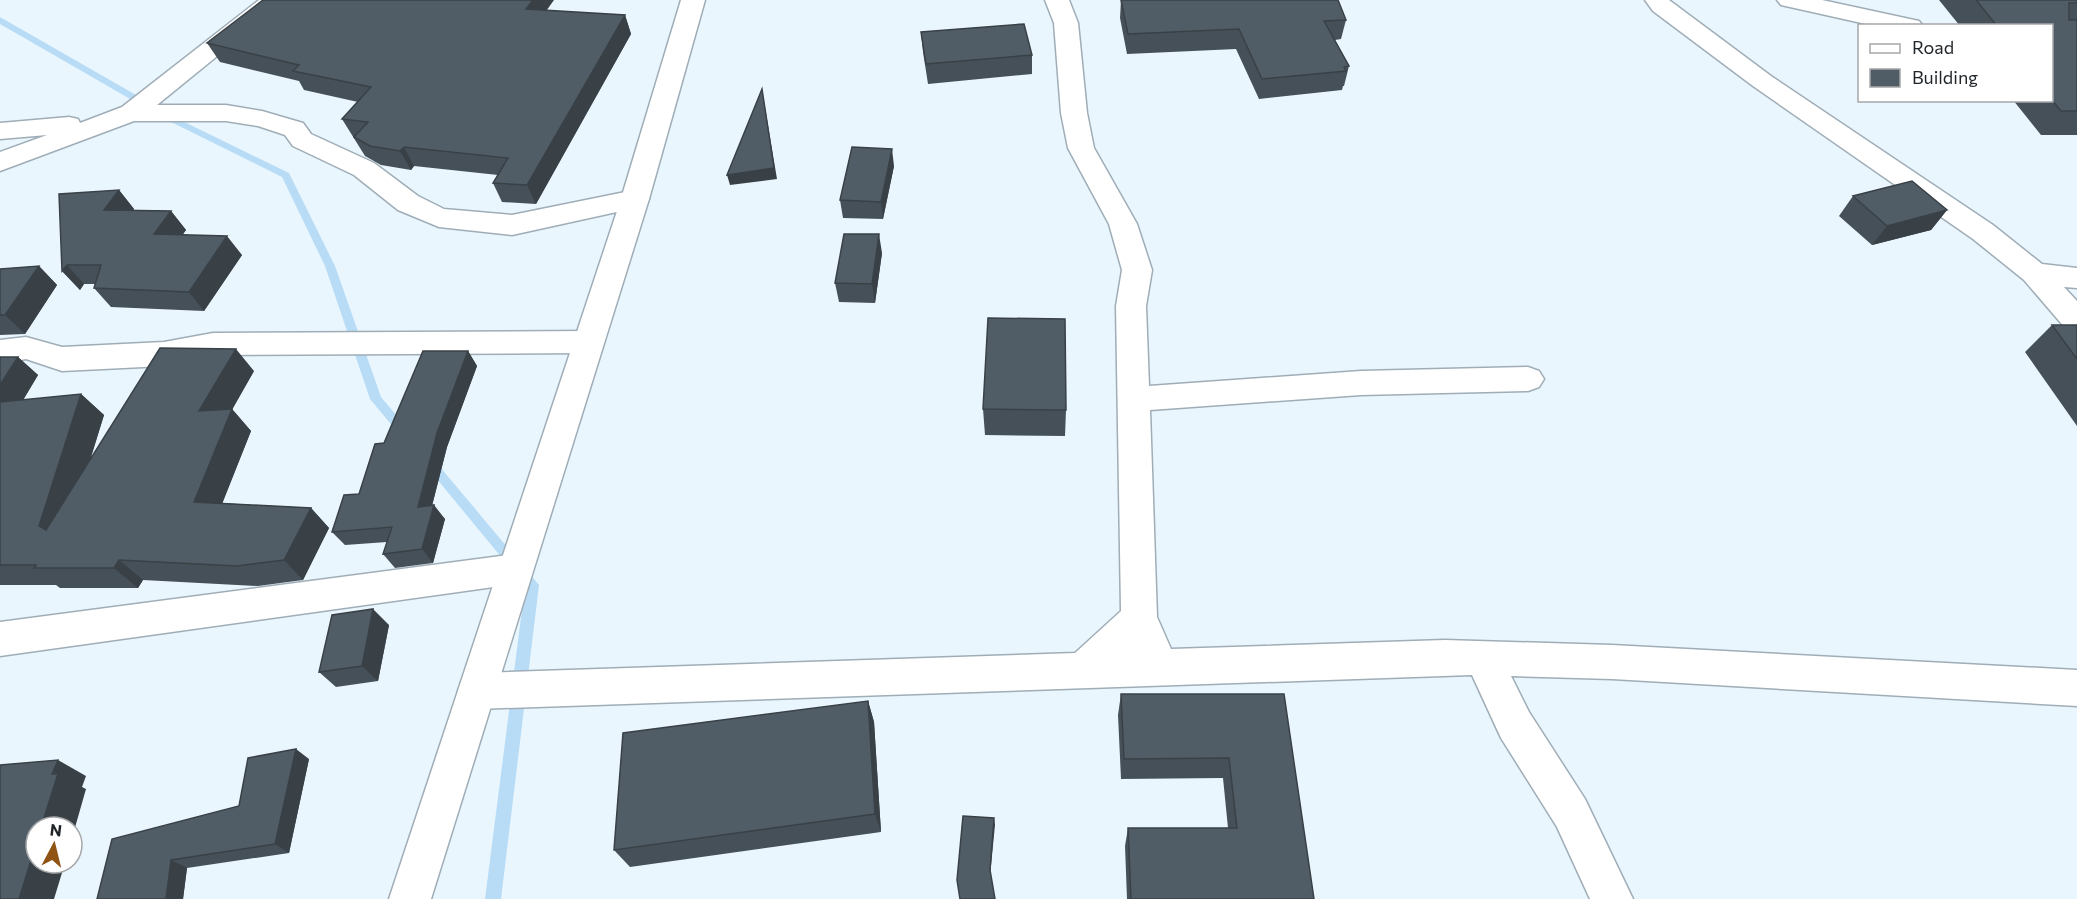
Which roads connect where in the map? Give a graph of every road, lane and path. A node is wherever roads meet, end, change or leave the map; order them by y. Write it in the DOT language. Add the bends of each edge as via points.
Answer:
graph roads {
  1 [pos="274,0"];
  2 [pos="693,0"];
  3 [pos="1057,0"];
  4 [pos="1657,0"];
  5 [pos="1789,0"];
  6 [pos="1902,24"];
  7 [pos="120,117"];
  8 [pos="0,131"];
  9 [pos="0,162"];
  10 [pos="635,199"];
  11 [pos="2034,273"];
  12 [pos="2077,278"];
  13 [pos="2077,321"];
  14 [pos="589,342"];
  15 [pos="0,352"];
  16 [pos="1528,379"];
  17 [pos="1134,399"];
  18 [pos="515,569"];
  19 [pos="1139,617"];
  20 [pos="0,639"];
  21 [pos="1483,658"];
  22 [pos="1160,667"];
  23 [pos="1084,669"];
  24 [pos="2077,688"];
  25 [pos="477,691"];
  26 [pos="410,899"];
  27 [pos="1612,899"];
  1 -- 7 [label="street"];
  2 -- 10 [label="street"];
  3 -- 17 [label="street" via="1066,22 1081,148 1123,224 1137,270 1131,306"];
  4 -- 11 [label="street" via="1762,81 1983,232"];
  5 -- 6 [label="street"];
  7 -- 8 [label="street"];
  7 -- 9 [label="street"];
  7 -- 10 [label="street" via="226,113 294,129 302,140 364,169 408,203 439,218 512,225"];
  10 -- 14 [label="street"];
  11 -- 12 [label="street"];
  11 -- 13 [label="street"];
  14 -- 15 [label="street" via="213,344 164,354 62,358 26,348"];
  14 -- 18 [label="street"];
  16 -- 17 [label="street" via="1361,383"];
  17 -- 19 [label="street"];
  18 -- 20 [label="street"];
  18 -- 25 [label="street"];
  19 -- 22 [label="street"];
  19 -- 23 [label="street"];
  21 -- 22 [label="street"];
  21 -- 24 [label="street"];
  21 -- 27 [label="street" via="1515,725 1571,813"];
  22 -- 23 [label="street"];
  23 -- 25 [label="street"];
  25 -- 26 [label="street"];
}
